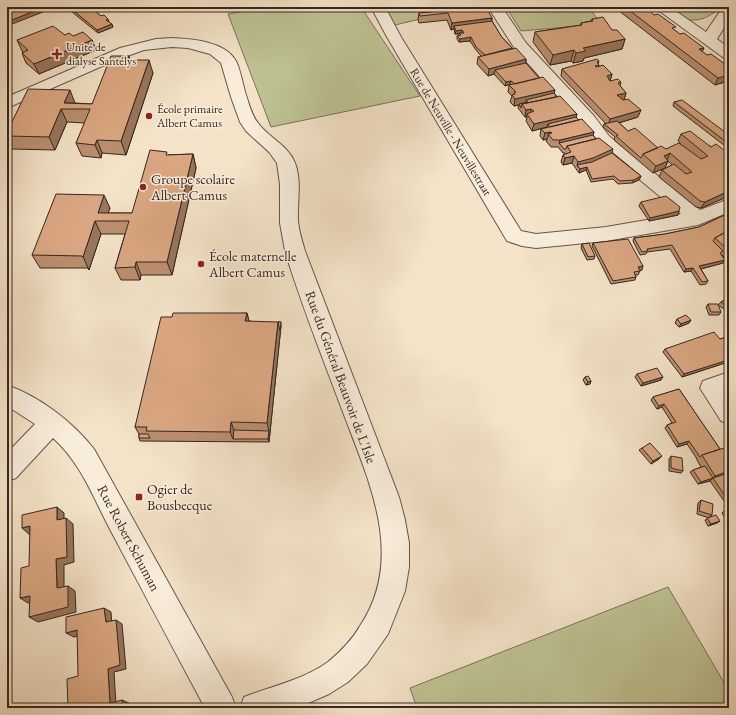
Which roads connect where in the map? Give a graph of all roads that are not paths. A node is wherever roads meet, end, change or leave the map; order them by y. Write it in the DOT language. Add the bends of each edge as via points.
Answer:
graph roads {
  1 [pos="378,7"];
  2 [pos="495,7"];
  3 [pos="661,7"];
  4 [pos="729,8"];
  5 [pos="709,40"];
  6 [pos="729,55"];
  7 [pos="7,103"];
  8 [pos="729,204"];
  9 [pos="698,218"];
  10 [pos="729,382"];
  11 [pos="7,395"];
  12 [pos="729,414"];
  13 [pos="52,423"];
  14 [pos="7,470"];
  15 [pos="221,708"];
  16 [pos="255,708"];
  1 -- 9 [label="street, Rue de Neuville - Neuvillestraat" via="514,236 536,241 606,234"];
  2 -- 9 [label="street" via="520,46 603,140"];
  3 -- 5 [label="street"];
  4 -- 5 [label="street"];
  5 -- 6 [label="street"];
  7 -- 16 [label="street, Rue du Général Beauvoir de L'Isle" via="133,48 167,42 194,44 219,52 227,59 248,122 280,154 286,164 290,232 310,294 385,496 395,531 395,580 388,604 375,630 339,671 312,688"];
  8 -- 9 [label="street, Rue de Neuville - Neuvillestraat"];
  10 -- 12 [label="street" via="711,388"];
  11 -- 13 [label="street, Rue Robert Schuman"];
  13 -- 14 [label="street"];
  13 -- 15 [label="street, Rue Robert Schuman" via="80,450 88,463"];
}
